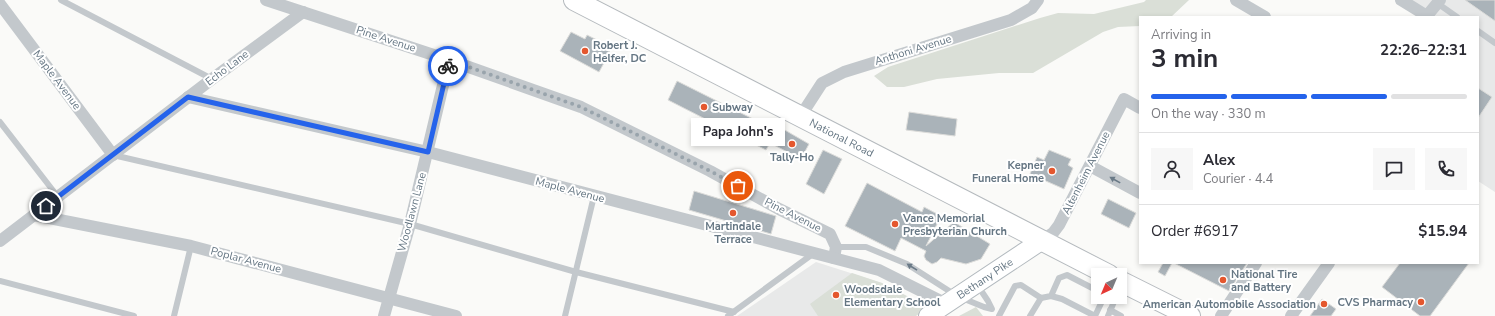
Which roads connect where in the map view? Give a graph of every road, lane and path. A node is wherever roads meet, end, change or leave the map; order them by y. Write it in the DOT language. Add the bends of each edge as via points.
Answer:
graph roads {
  1 [pos="61,0"];
  2 [pos="266,0"];
  3 [pos="574,0"];
  4 [pos="1038,0"];
  5 [pos="1236,0"];
  6 [pos="1401,0"];
  7 [pos="1439,2"];
  8 [pos="1249,3"];
  9 [pos="0,4"];
  10 [pos="303,12"];
  11 [pos="1264,16"];
  12 [pos="1425,16"];
  13 [pos="1428,16"];
  14 [pos="1456,16"];
  15 [pos="1479,32"];
  16 [pos="1495,43"];
  17 [pos="449,60"];
  18 [pos="212,79"];
  19 [pos="188,97"];
  20 [pos="1139,107"];
  21 [pos="800,117"];
  22 [pos="0,122"];
  23 [pos="428,152"];
  24 [pos="113,155"];
  25 [pos="1090,166"];
  26 [pos="1139,193"];
  27 [pos="594,196"];
  28 [pos="58,197"];
  29 [pos="34,215"];
  30 [pos="410,224"];
  31 [pos="0,241"];
  32 [pos="1041,241"];
  33 [pos="192,246"];
  34 [pos="814,253"];
  35 [pos="835,253"];
  36 [pos="1255,264"];
  37 [pos="1328,264"];
  38 [pos="1091,270"];
  39 [pos="576,272"];
  40 [pos="0,281"];
  41 [pos="976,283"];
  42 [pos="1091,288"];
  43 [pos="1127,289"];
  44 [pos="1051,296"];
  45 [pos="389,298"];
  46 [pos="1041,298"];
  47 [pos="951,300"];
  48 [pos="1101,304"];
  49 [pos="992,309"];
  50 [pos="1109,313"];
  51 [pos="731,314"];
  52 [pos="134,316"];
  53 [pos="174,316"];
  54 [pos="384,316"];
  55 [pos="456,316"];
  56 [pos="565,316"];
  57 [pos="928,316"];
  58 [pos="999,316"];
  59 [pos="1030,316"];
  60 [pos="1121,316"];
  61 [pos="1190,316"];
  62 [pos="1221,316"];
  63 [pos="1291,316"];
  1 -- 18 [label="lane"];
  2 -- 10 [label="street, Pine Avenue"];
  3 -- 21 [label="main road, National Road"];
  4 -- 21 [label="street, Anthoni Avenue" via="1032,8 1011,20 844,72 822,83"];
  5 -- 8 [label="street"];
  6 -- 12 [label="street"];
  7 -- 13 [label="street"];
  7 -- 14 [label="lane"];
  8 -- 11 [label="street"];
  9 -- 24 [label="street, Maple Avenue"];
  10 -- 17 [label="street, Pine Avenue"];
  10 -- 18 [label="street, Echo Lane"];
  15 -- 16 [label="lane"];
  17 -- 23 [label="street, Woodlawn Lane"];
  17 -- 35 [label="street, Pine Avenue" via="581,107 710,171 830,234"];
  18 -- 19 [label="street, Echo Lane"];
  19 -- 23 [label="street, Maple Avenue"];
  19 -- 24 [label="street, Echo Lane"];
  20 -- 25 [label="street, Altenheim Avenue" via="1124,99"];
  21 -- 32 [label="main road, National Road"];
  22 -- 28 [label="lane"];
  23 -- 27 [label="street, Maple Avenue"];
  23 -- 30 [label="street, Woodlawn Lane"];
  24 -- 28 [label="street, Echo Lane"];
  24 -- 30 [label="lane"];
  26 -- 25 [label="street, one-way"];
  25 -- 32 [label="street, Altenheim Avenue" via="1059,225"];
  27 -- 34 [label="street, Maple Avenue"];
  27 -- 39 [label="lane"];
  28 -- 29 [label="street, Echo Lane"];
  29 -- 31 [label="street, Echo Lane"];
  29 -- 33 [label="street, Poplar Avenue"];
  30 -- 39 [label="lane"];
  30 -- 45 [label="street, Woodlawn Lane"];
  32 -- 38 [label="main road, National Road"];
  32 -- 41 [label="main road, Bethany Pike"];
  33 -- 45 [label="street, Poplar Avenue"];
  33 -- 53 [label="lane"];
  34 -- 35 [label="street, Maple Avenue"];
  34 -- 51 [label="lane"];
  35 -- 47 [label="street, Maple Avenue"];
  47 -- 35 [label="lane, one-way" via="907,264 866,247"];
  36 -- 62 [label="street"];
  37 -- 63 [label="street"];
  39 -- 51 [label="lane"];
  39 -- 56 [label="lane"];
  40 -- 52 [label="lane"];
  41 -- 47 [label="main road, Bethany Pike"];
  41 -- 49 [label="lane"];
  42 -- 44 [label="lane" via="1067,275 1059,278"];
  43 -- 61 [label="main road, National Road"];
  44 -- 46 [label="lane"];
  44 -- 48 [label="lane" via="1064,297 1095,316"];
  45 -- 54 [label="street, Woodlawn Lane"];
  45 -- 55 [label="street, Poplar Avenue"];
  46 -- 58 [label="lane" via="1021,285 1015,286 1007,308"];
  46 -- 59 [label="lane" via="1031,308"];
  47 -- 49 [label="lane"];
  47 -- 57 [label="main road, Bethany Pike"];
  49 -- 58 [label="lane"];
  50 -- 60 [label="lane"];
}
